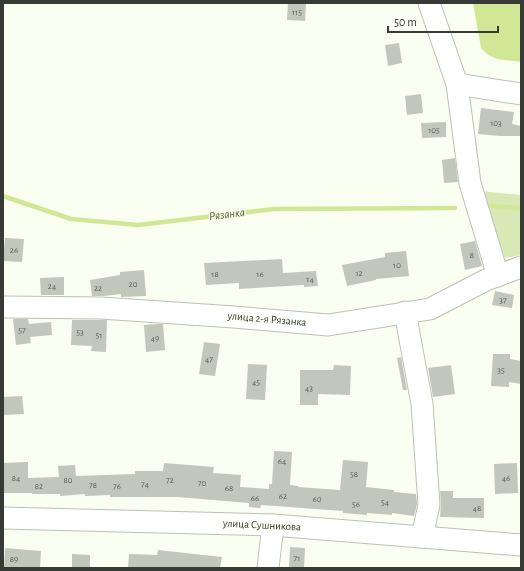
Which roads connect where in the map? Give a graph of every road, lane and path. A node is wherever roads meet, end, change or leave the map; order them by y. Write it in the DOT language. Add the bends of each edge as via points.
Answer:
graph roads {
  1 [pos="429,3"];
  2 [pos="457,84"];
  3 [pos="521,94"];
  4 [pos="521,267"];
  5 [pos="498,276"];
  6 [pos="3,307"];
  7 [pos="406,312"];
  8 [pos="3,518"];
  9 [pos="273,524"];
  10 [pos="422,537"];
  11 [pos="521,545"];
  12 [pos="268,568"];
  1 -- 2 [label="street"];
  2 -- 3 [label="street"];
  2 -- 5 [label="street" via="470,183"];
  4 -- 5 [label="street, улица 2-я Рязанка"];
  5 -- 7 [label="street, улица 2-я Рязанка" via="430,309"];
  6 -- 7 [label="street, улица 2-я Рязанка" via="101,308 328,325"];
  7 -- 10 [label="street" via="423,412 429,505"];
  8 -- 9 [label="street, улица Сушникова"];
  9 -- 10 [label="street, улица Сушникова"];
  9 -- 12 [label="street"];
  10 -- 11 [label="street, улица Сушникова"];
}
